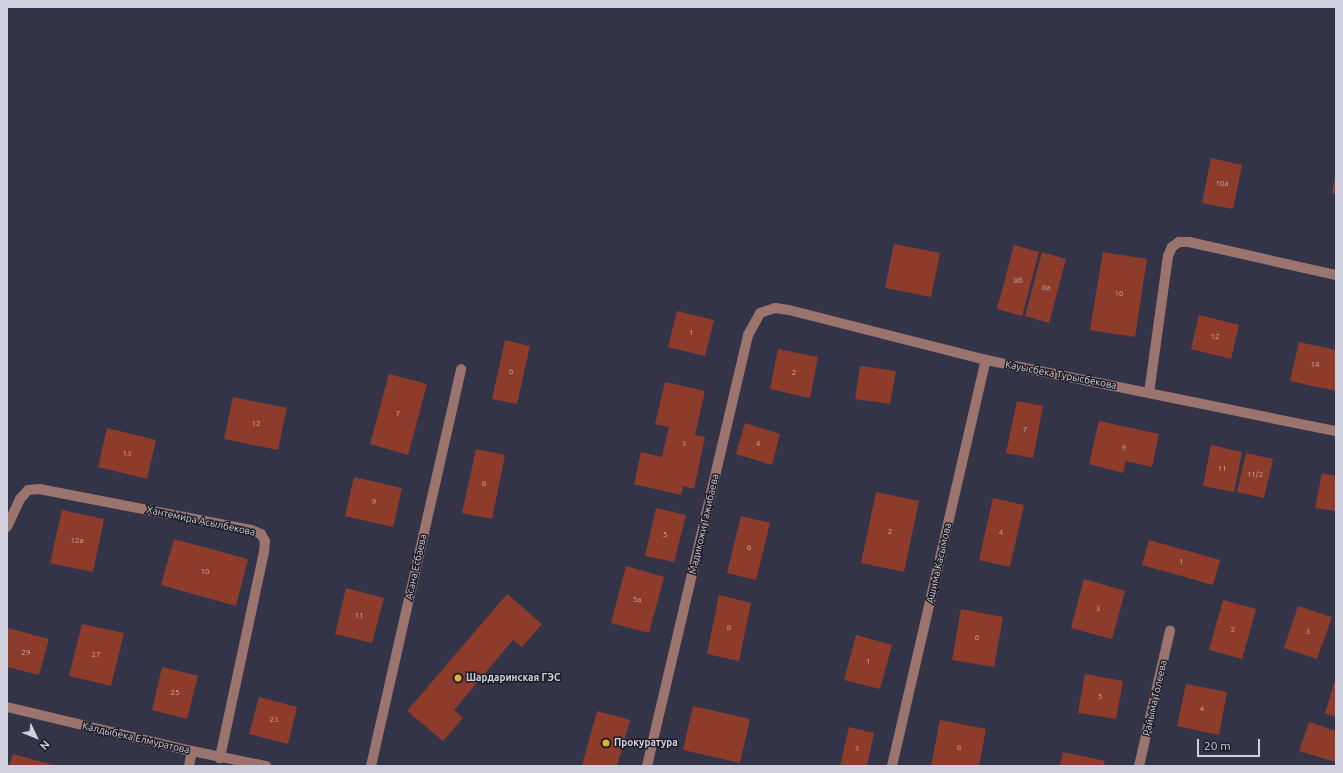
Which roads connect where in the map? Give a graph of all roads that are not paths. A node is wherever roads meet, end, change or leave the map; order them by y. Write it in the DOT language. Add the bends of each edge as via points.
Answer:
graph roads {
  1 [pos="1336,275"];
  2 [pos="789,310"];
  3 [pos="986,360"];
  4 [pos="461,369"];
  5 [pos="1149,393"];
  6 [pos="1336,431"];
  7 [pos="7,527"];
  8 [pos="1170,631"];
  9 [pos="7,707"];
  10 [pos="192,751"];
  11 [pos="220,758"];
  12 [pos="189,766"];
  13 [pos="266,766"];
  14 [pos="371,766"];
  15 [pos="647,766"];
  16 [pos="892,766"];
  17 [pos="1139,766"];
  1 -- 5 [label="street" via="1189,242 1179,242 1172,247 1168,256"];
  2 -- 3 [label="street, Кауысбека Турысбекова"];
  2 -- 15 [label="street, Мадикожи Тажибаева" via="775,308 760,313 748,335"];
  3 -- 5 [label="street, Кауысбека Турысбекова"];
  3 -- 16 [label="street, Ашима Касымова"];
  4 -- 14 [label="street, Асана Есбаева"];
  5 -- 6 [label="street, Кауысбека Турысбекова"];
  7 -- 11 [label="street, Хантемира Асылбекова" via="20,499 28,490 39,489 261,534 265,541 264,552"];
  8 -- 17 [label="street, Райыма Толеева"];
  9 -- 10 [label="street, Калдыбека Елмуратова"];
  10 -- 11 [label="street, Калдыбека Елмуратова"];
  10 -- 12 [label="street"];
  11 -- 13 [label="street, Калдыбека Елмуратова"];
}
